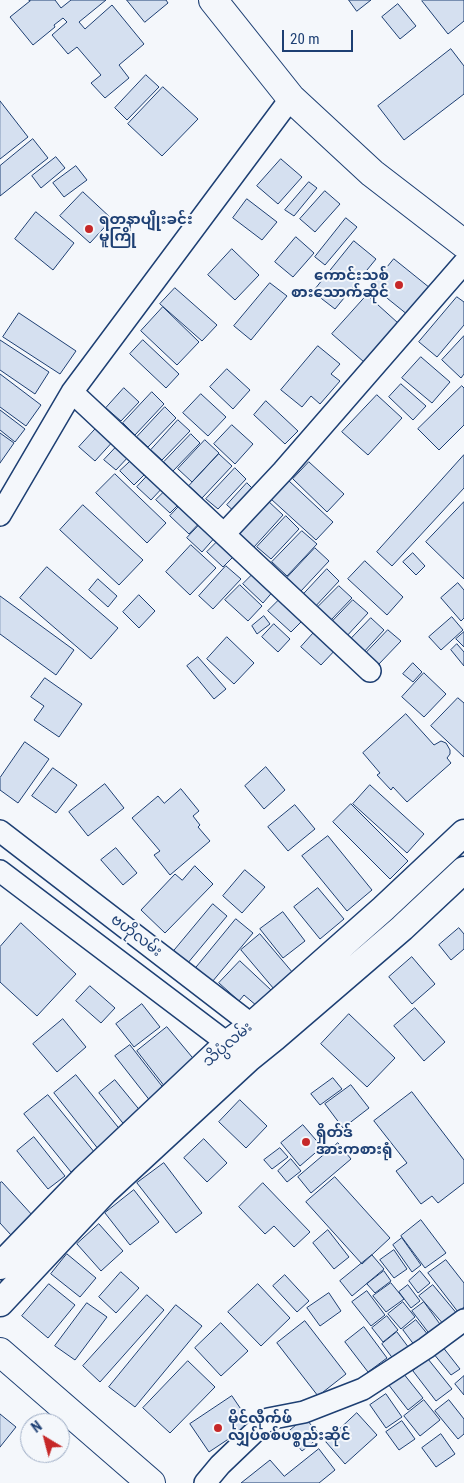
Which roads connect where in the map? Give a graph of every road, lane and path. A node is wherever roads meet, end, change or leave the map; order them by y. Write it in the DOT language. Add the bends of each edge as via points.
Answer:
graph roads {
  1 [pos="212,0"];
  2 [pos="291,98"];
  3 [pos="464,244"];
  4 [pos="464,263"];
  5 [pos="72,392"];
  6 [pos="0,515"];
  7 [pos="224,534"];
  8 [pos="370,671"];
  9 [pos="0,831"];
  10 [pos="464,832"];
  11 [pos="464,870"];
  12 [pos="0,871"];
  13 [pos="252,1025"];
  14 [pos="274,1038"];
  15 [pos="238,1051"];
  16 [pos="0,1266"];
  17 [pos="0,1303"];
  18 [pos="464,1320"];
  19 [pos="0,1352"];
  20 [pos="150,1483"];
  21 [pos="205,1483"];
  1 -- 2 [label="main road"];
  2 -- 3 [label="main road" via="372,173"];
  2 -- 5 [label="street"];
  4 -- 7 [label="street"];
  5 -- 6 [label="street"];
  5 -- 7 [label="street"];
  7 -- 8 [label="street"];
  9 -- 13 [label="street, ဗဟိုလမ်း"];
  10 -- 13 [label="street, သိပ္ပံလမ်း"];
  11 -- 14 [label="street, သိပ္ပံလမ်း"];
  12 -- 15 [label="street, ဗဟိုလမ်း"];
  13 -- 14 [label="street, ဗဟိုလမ်း"];
  13 -- 15 [label="street, သိပ္ပံလမ်း"];
  14 -- 15 [label="street, သိပ္ပံလမ်း"];
  15 -- 16 [label="street, သိပ္ပံလမ်း" via="84,1179"];
  15 -- 17 [label="street, သိပ္ပံလမ်း"];
  18 -- 21 [label="street" via="364,1388 304,1412 268,1419"];
  19 -- 20 [label="main road"];
}
